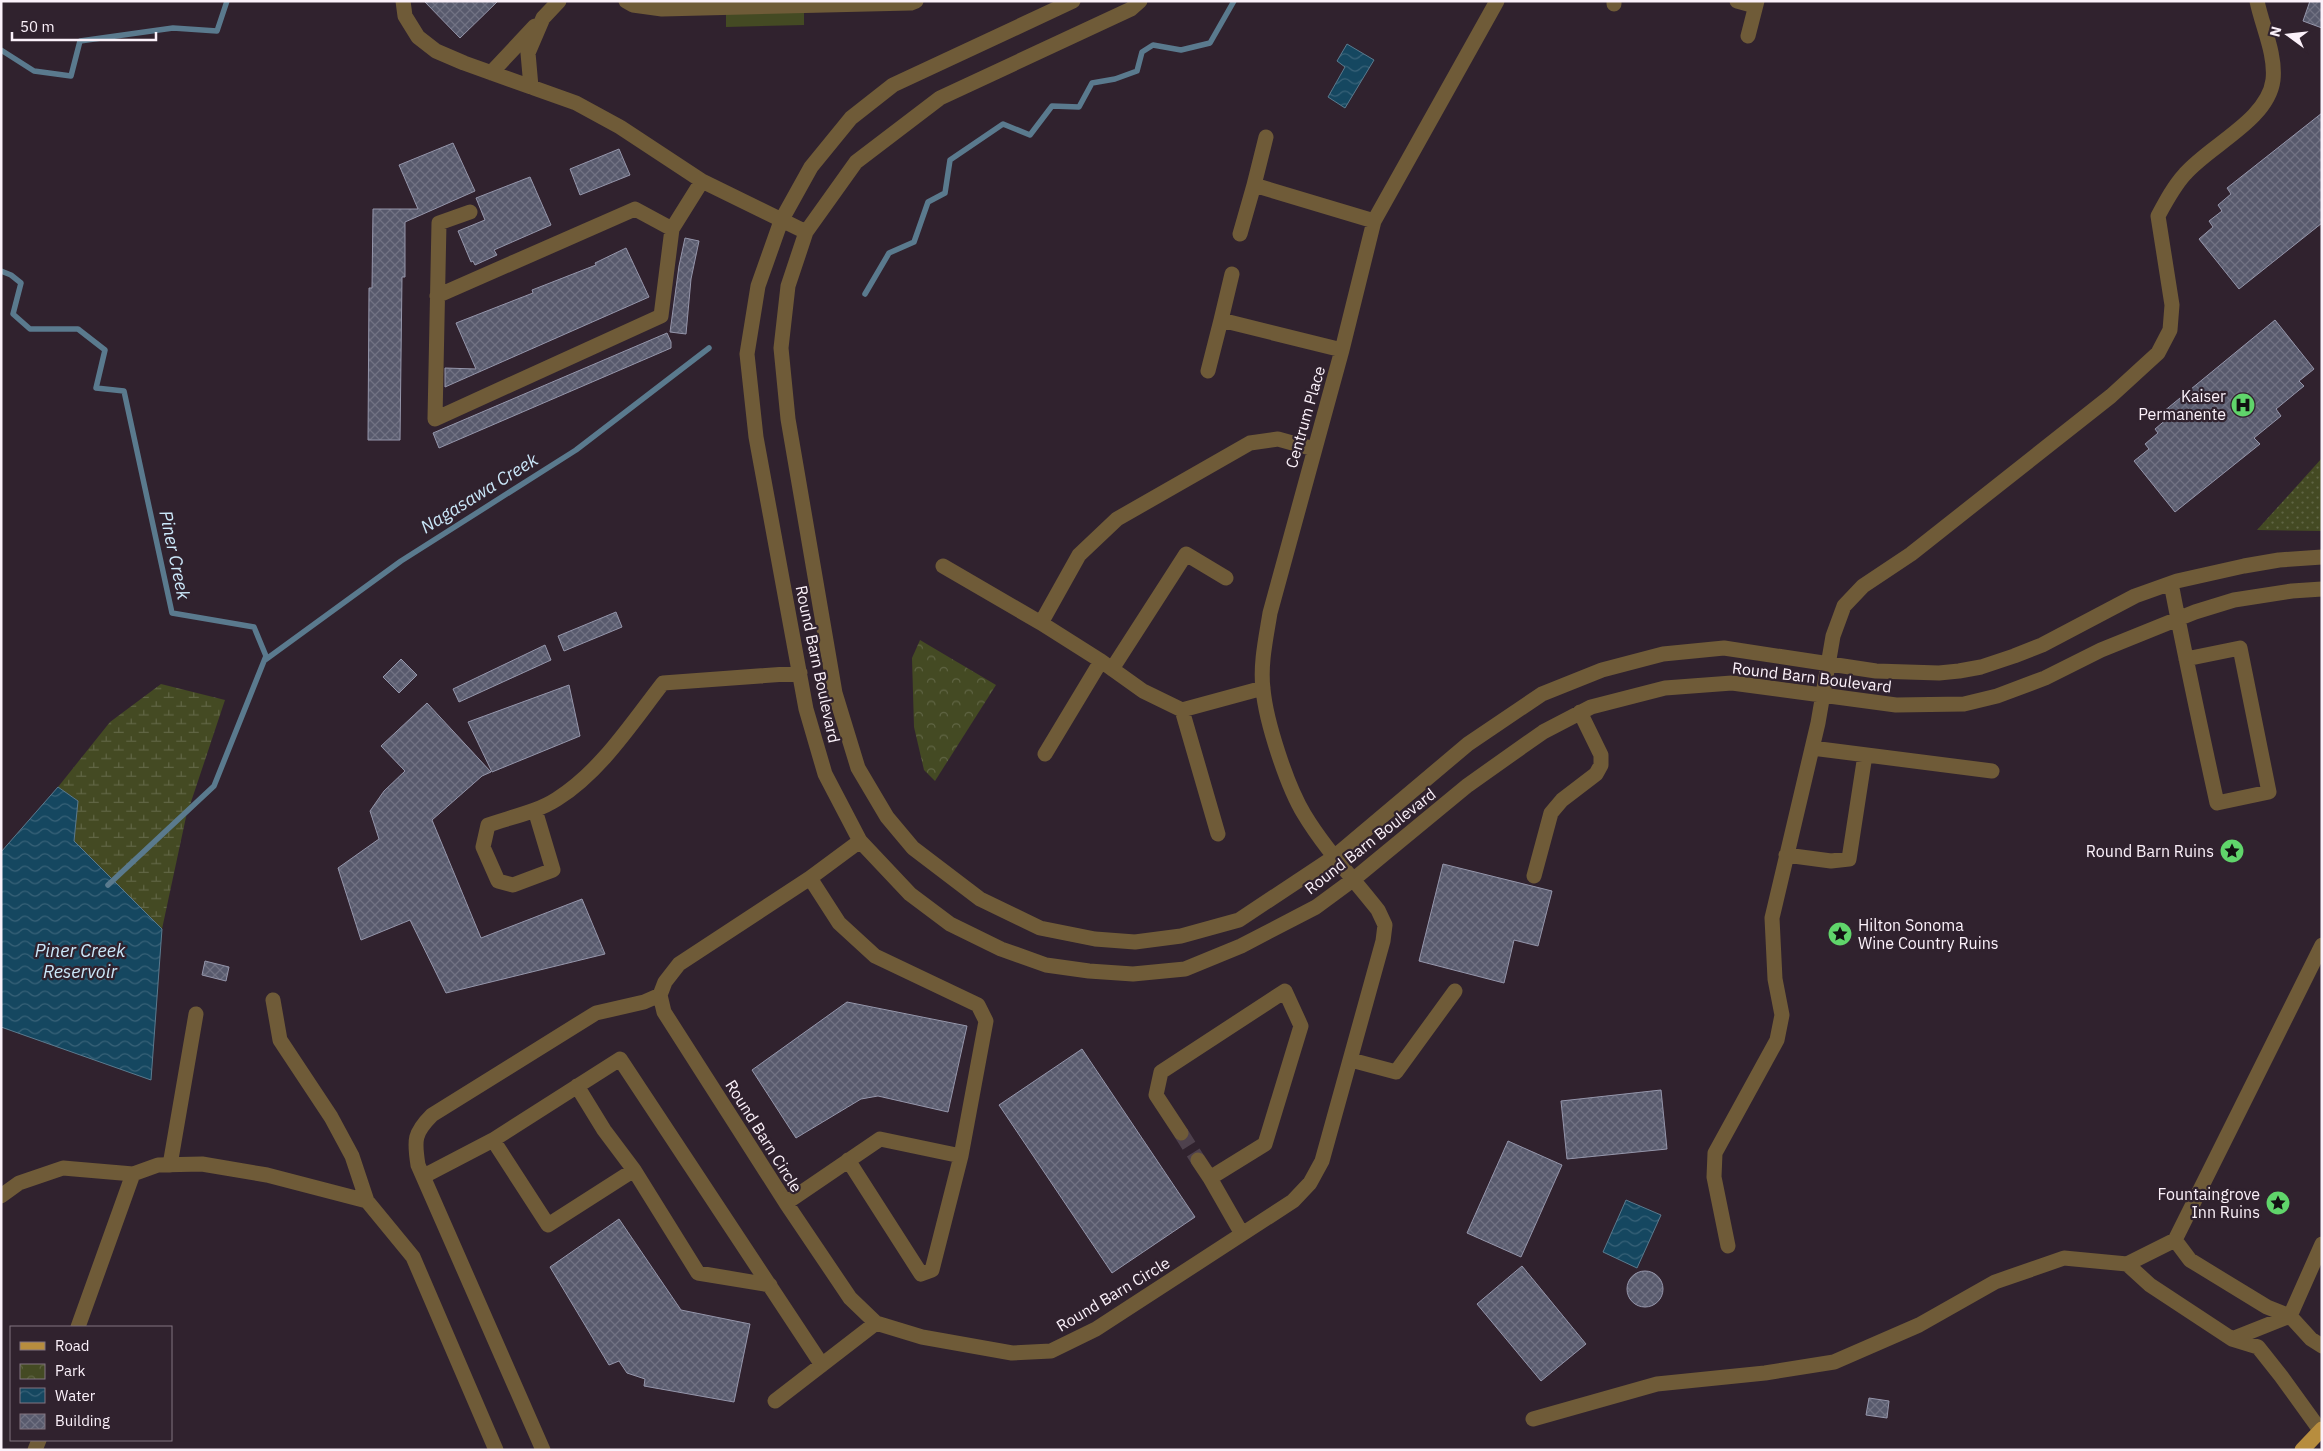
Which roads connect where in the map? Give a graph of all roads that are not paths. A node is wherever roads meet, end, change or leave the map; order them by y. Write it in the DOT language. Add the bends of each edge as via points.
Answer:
graph roads {
  1 [pos="403,1"];
  2 [pos="559,1"];
  3 [pos="626,1"];
  4 [pos="916,1"];
  5 [pos="1073,1"];
  6 [pos="1140,1"];
  7 [pos="1497,1"];
  8 [pos="1736,1"];
  9 [pos="2257,1"];
  10 [pos="1756,4"];
  11 [pos="543,18"];
  12 [pos="1748,36"];
  13 [pos="491,73"];
  14 [pos="531,87"];
  15 [pos="1266,137"];
  16 [pos="702,181"];
  17 [pos="1254,185"];
  18 [pos="470,212"];
  19 [pos="781,221"];
  20 [pos="1374,221"];
  21 [pos="672,229"];
  22 [pos="806,232"];
  23 [pos="1240,234"];
  24 [pos="1232,274"];
  25 [pos="438,296"];
  26 [pos="1221,320"];
  27 [pos="1342,350"];
  28 [pos="1208,371"];
  29 [pos="1314,449"];
  30 [pos="2322,557"];
  31 [pos="943,566"];
  32 [pos="1226,578"];
  33 [pos="2171,583"];
  34 [pos="2322,589"];
  35 [pos="2178,618"];
  36 [pos="1041,623"];
  37 [pos="2186,659"];
  38 [pos="1827,663"];
  39 [pos="1106,665"];
  40 [pos="800,673"];
  41 [pos="1262,688"];
  42 [pos="1822,695"];
  43 [pos="1182,710"];
  44 [pos="1580,712"];
  45 [pos="1812,748"];
  46 [pos="1045,754"];
  47 [pos="1865,755"];
  48 [pos="1992,771"];
  49 [pos="535,810"];
  50 [pos="1218,834"];
  51 [pos="860,841"];
  52 [pos="1786,855"];
  53 [pos="1334,857"];
  54 [pos="1534,876"];
  55 [pos="810,878"];
  56 [pos="1354,879"];
  57 [pos="2322,945"];
  58 [pos="1455,991"];
  59 [pos="660,995"];
  60 [pos="273,1000"];
  61 [pos="196,1014"];
  62 [pos="1351,1060"];
  63 [pos="577,1086"];
  64 [pos="1180,1133"];
  65 [pos="493,1140"];
  66 [pos="961,1156"];
  67 [pos="848,1160"];
  68 [pos="1198,1160"];
  69 [pos="170,1165"];
  70 [pos="634,1170"];
  71 [pos="133,1174"];
  72 [pos="424,1176"];
  73 [pos="1210,1178"];
  74 [pos="1,1196"];
  75 [pos="367,1201"];
  76 [pos="786,1203"];
  77 [pos="1242,1234"];
  78 [pos="2175,1240"];
  79 [pos="2322,1244"];
  80 [pos="1728,1246"];
  81 [pos="2127,1264"];
  82 [pos="770,1285"];
  83 [pos="2290,1316"];
  84 [pos="876,1323"];
  85 [pos="78,1326"];
  86 [pos="2232,1339"];
  87 [pos="2322,1346"];
  88 [pos="822,1365"];
  89 [pos="774,1401"];
  90 [pos="1533,1419"];
  91 [pos="2320,1432"];
  92 [pos="496,1450"];
  93 [pos="543,1450"];
  94 [pos="2302,1450"];
  1 -- 13 [label="street" via="405,16 418,37 436,51"];
  2 -- 11 [label="street"];
  3 -- 4 [label="street" via="632,5 662,9"];
  5 -- 19 [label="street, Round Barn Boulevard" via="893,85 851,118 811,168"];
  6 -- 22 [label="street, Round Barn Boulevard" via="1131,9 940,98 856,162"];
  7 -- 20 [label="street, Centrum Place"];
  8 -- 10 [label="street"];
  9 -- 38 [label="street" via="2272,59 2273,81 2267,97 2254,116 2186,173 2158,216 2172,305 2170,330 2158,353 2110,396 1911,554 1863,586 1844,606 1832,636"];
  10 -- 12 [label="street"];
  11 -- 13 [label="street"];
  11 -- 14 [label="street" via="528,52"];
  13 -- 14 [label="street"];
  14 -- 16 [label="street" via="576,103 620,127"];
  15 -- 17 [label="street"];
  16 -- 19 [label="street"];
  16 -- 21 [label="street"];
  17 -- 20 [label="street"];
  17 -- 23 [label="street"];
  18 -- 25 [label="street" via="439,223"];
  19 -- 22 [label="street"];
  19 -- 40 [label="street, Round Barn Boulevard" via="758,286 747,354 756,437"];
  20 -- 27 [label="street, Centrum Place"];
  21 -- 25 [label="street" via="636,209"];
  21 -- 25 [label="street" via="661,316 435,419"];
  22 -- 53 [label="street, Round Barn Boulevard" via="788,286 781,348 788,419 835,694 858,768 887,817 914,848 980,900 1040,928 1095,939 1135,942 1181,936 1239,920"];
  24 -- 26 [label="street"];
  26 -- 27 [label="street"];
  26 -- 28 [label="street"];
  27 -- 29 [label="street, Centrum Place"];
  29 -- 36 [label="street" via="1278,439 1250,443 1117,519 1079,555"];
  29 -- 41 [label="street, Centrum Place" via="1270,613"];
  30 -- 33 [label="street, Round Barn Boulevard" via="2244,566"];
  31 -- 36 [label="street"];
  32 -- 39 [label="street" via="1186,554"];
  33 -- 35 [label="street"];
  33 -- 38 [label="street, Round Barn Boulevard" via="2135,596 2042,645 1981,667 1939,673 1876,671"];
  34 -- 35 [label="street, Round Barn Boulevard" via="2234,600"];
  35 -- 37 [label="street"];
  35 -- 42 [label="street, Round Barn Boulevard" via="2045,678 1964,704 1896,705"];
  36 -- 39 [label="street"];
  37 -- 37 [label="street" via="2240,648 2269,792 2217,803"];
  38 -- 42 [label="street"];
  38 -- 53 [label="street, Round Barn Boulevard" via="1724,648 1663,654 1602,670 1542,694 1468,744"];
  39 -- 43 [label="street" via="1143,691"];
  39 -- 46 [label="street"];
  40 -- 49 [label="street" via="663,683 593,771 557,800"];
  40 -- 51 [label="street, Round Barn Boulevard" via="806,709 825,774"];
  41 -- 43 [label="street"];
  41 -- 53 [label="street, Centrum Place" via="1292,789 1303,813"];
  42 -- 44 [label="street, Round Barn Boulevard" via="1732,683 1684,686 1665,688"];
  42 -- 45 [label="street"];
  43 -- 50 [label="street"];
  44 -- 54 [label="street" via="1601,755 1601,765 1596,774 1562,800 1551,813"];
  44 -- 56 [label="street, Round Barn Boulevard" via="1543,732 1468,785"];
  45 -- 47 [label="street"];
  45 -- 52 [label="street"];
  47 -- 48 [label="street"];
  47 -- 52 [label="street" via="1849,859 1831,861"];
  49 -- 49 [label="street" via="488,824 483,846 498,881 513,885 553,870"];
  51 -- 55 [label="street"];
  51 -- 56 [label="street, Round Barn Boulevard" via="910,894 950,924 1037,962 1089,971 1132,974 1185,969 1241,946 1300,916"];
  52 -- 80 [label="street" via="1772,918 1775,979 1782,1015 1776,1040 1715,1154 1714,1176"];
  53 -- 56 [label="street, Round Barn Circle"];
  55 -- 59 [label="street" via="678,964"];
  55 -- 66 [label="street" via="839,924 875,956 978,1005 986,1021"];
  56 -- 62 [label="street, Round Barn Circle" via="1385,924"];
  57 -- 78 [label="street"];
  58 -- 62 [label="street" via="1396,1072"];
  59 -- 72 [label="street" via="596,1013 432,1116 422,1126 414,1142 418,1165"];
  59 -- 76 [label="street, Round Barn Circle" via="664,1012"];
  60 -- 75 [label="street" via="280,1040 331,1117 352,1156"];
  61 -- 69 [label="street"];
  62 -- 77 [label="street, Round Barn Circle" via="1322,1161 1310,1183 1293,1200"];
  63 -- 65 [label="street"];
  63 -- 70 [label="street"];
  63 -- 82 [label="street" via="620,1059"];
  64 -- 73 [label="street" via="1156,1095 1161,1072 1285,991 1301,1026 1266,1144"];
  65 -- 70 [label="street" via="548,1225"];
  65 -- 72 [label="street"];
  66 -- 67 [label="street" via="880,1139"];
  66 -- 67 [label="street" via="932,1270 921,1274"];
  67 -- 76 [label="street"];
  68 -- 73 [label="street"];
  69 -- 71 [label="street" via="158,1165"];
  69 -- 75 [label="street" via="202,1164 267,1175"];
  70 -- 82 [label="street" via="698,1273"];
  71 -- 74 [label="street" via="63,1168 19,1183"];
  71 -- 85 [label="street"];
  72 -- 93 [label="street"];
  73 -- 77 [label="street"];
  75 -- 92 [label="street" via="413,1257"];
  76 -- 84 [label="street, Round Barn Circle" via="850,1298"];
  77 -- 84 [label="street, Round Barn Circle" via="1096,1328 1050,1351 1012,1353 922,1337"];
  78 -- 81 [label="street"];
  78 -- 83 [label="street" via="2190,1260 2267,1307"];
  79 -- 83 [label="street"];
  81 -- 86 [label="street" via="2150,1285"];
  81 -- 90 [label="street" via="2064,1258 1995,1282 1919,1325 1834,1362 1766,1373 1657,1384"];
  82 -- 88 [label="street"];
  83 -- 86 [label="street"];
  83 -- 87 [label="street"];
  84 -- 88 [label="street"];
  86 -- 91 [label="street" via="2258,1347"];
  88 -- 89 [label="street"];
  91 -- 94 [label="main road"];
}
